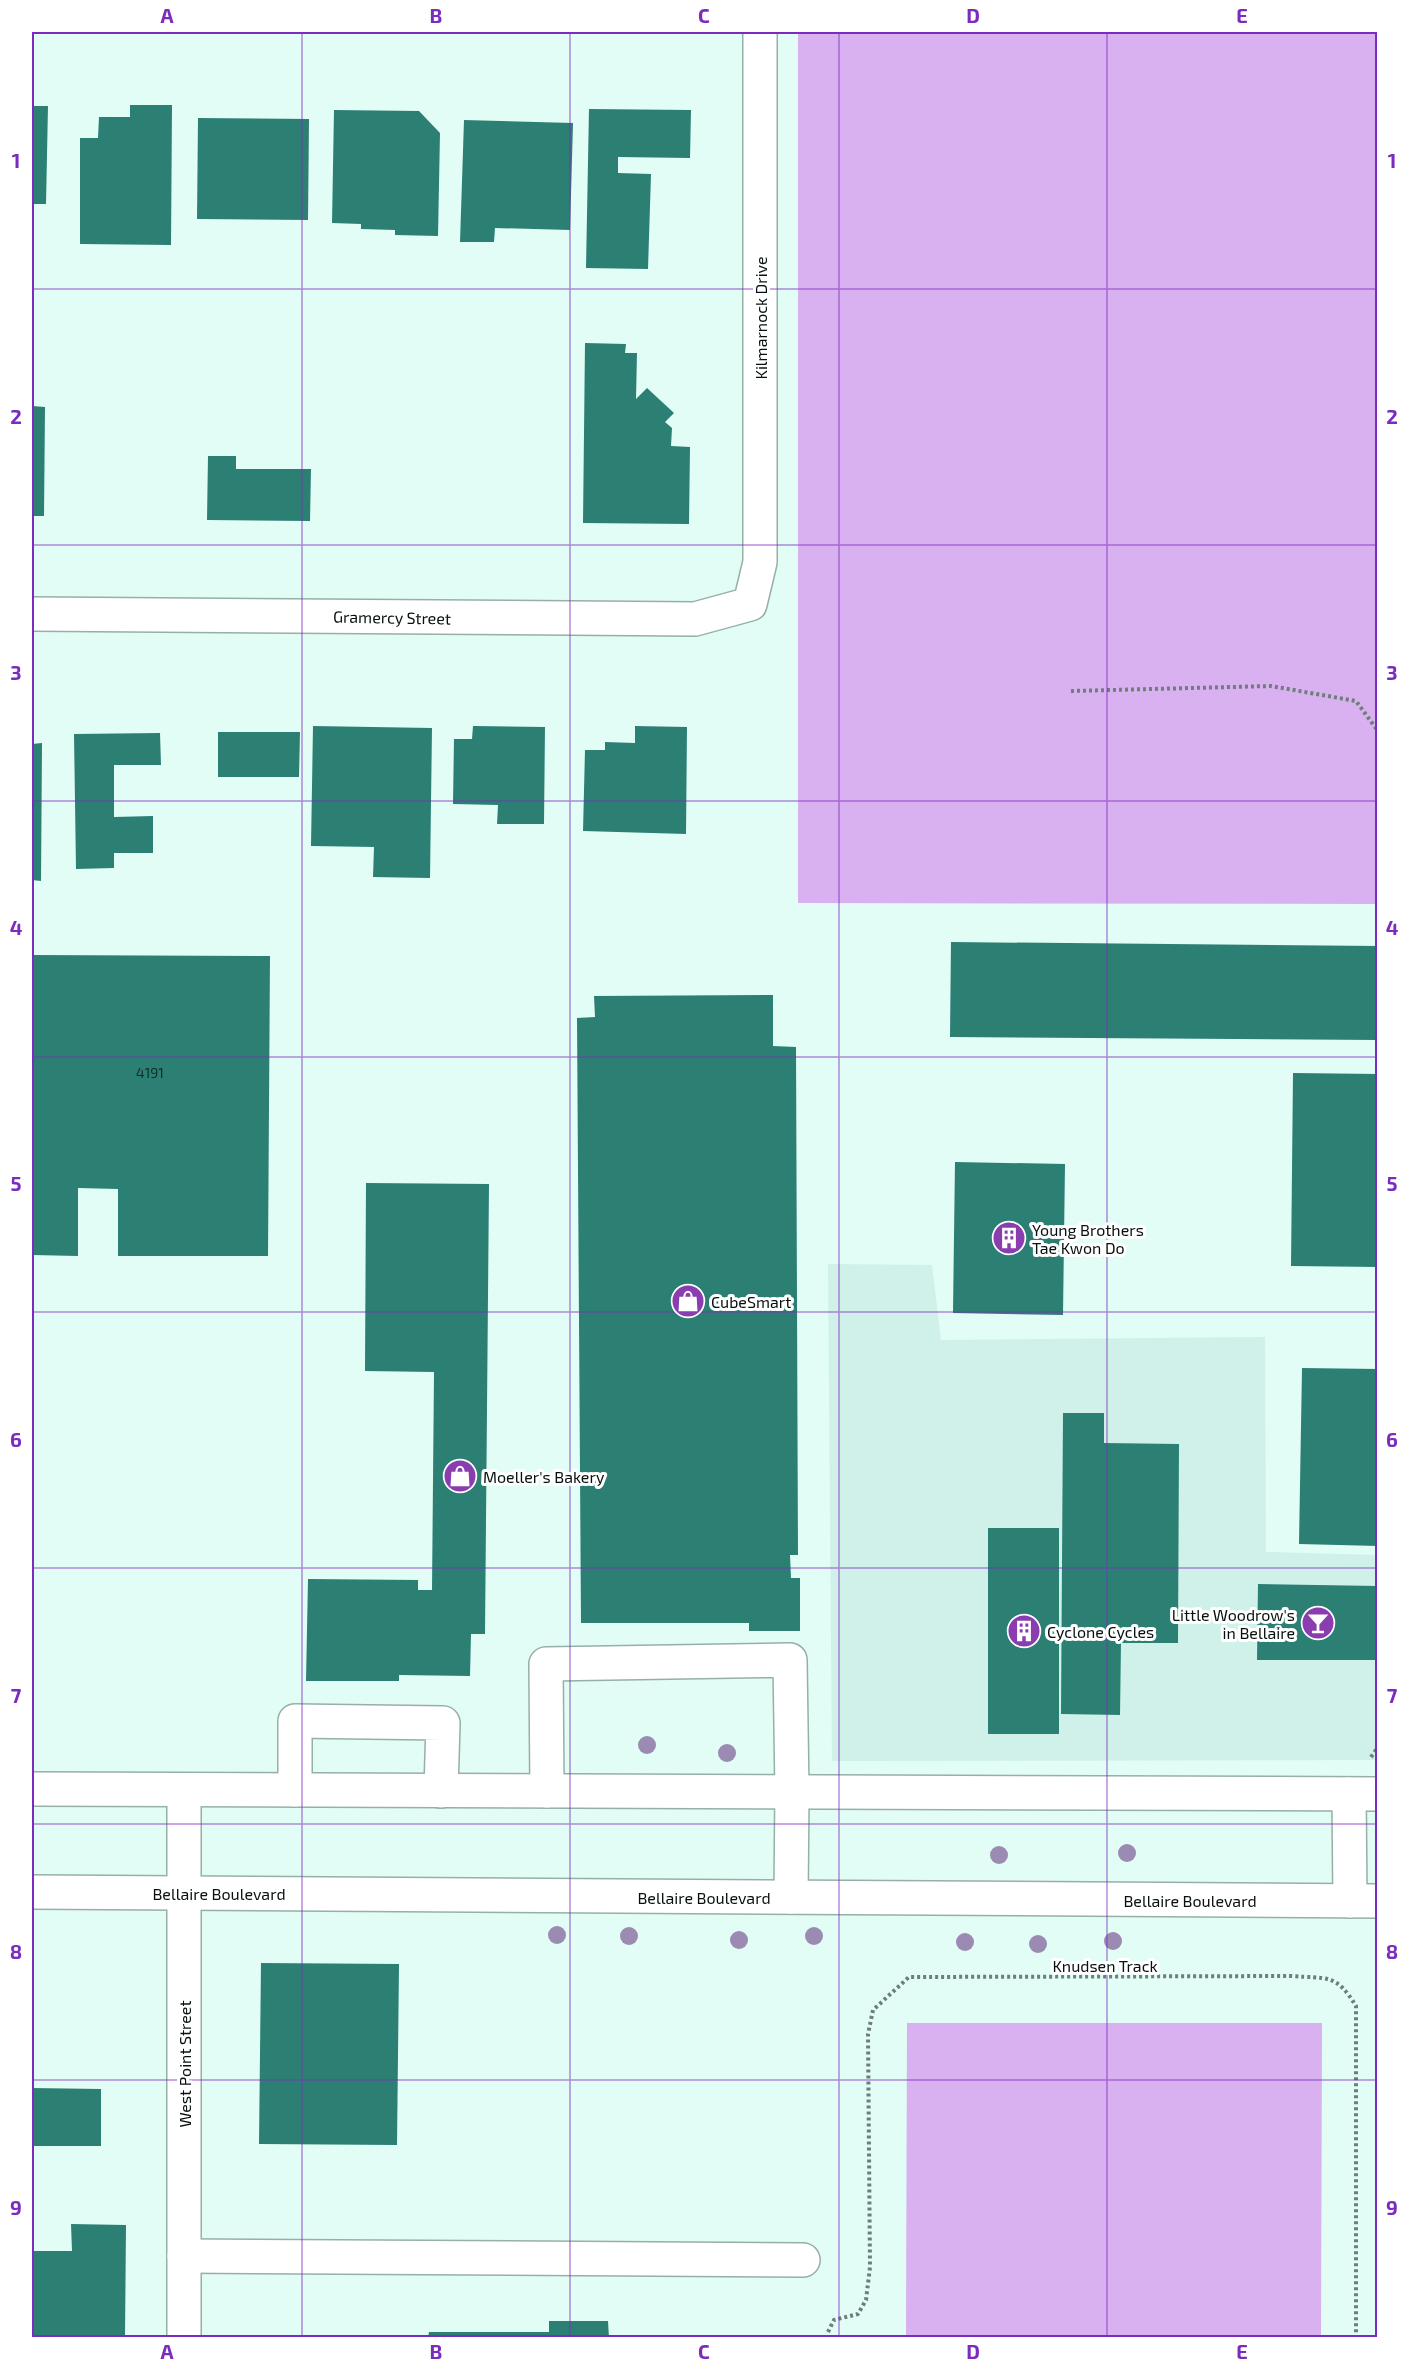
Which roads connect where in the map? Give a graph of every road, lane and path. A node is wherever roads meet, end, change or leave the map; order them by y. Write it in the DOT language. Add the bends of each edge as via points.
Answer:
graph roads {
  1 [pos="760,32"];
  2 [pos="750,604"];
  3 [pos="32,614"];
  4 [pos="1071,691"];
  5 [pos="1377,731"];
  6 [pos="32,1789"];
  7 [pos="184,1790"];
  8 [pos="295,1790"];
  9 [pos="441,1791"];
  10 [pos="547,1791"];
  11 [pos="792,1792"];
  12 [pos="1363,1794"];
  13 [pos="32,1892"];
  14 [pos="184,1893"];
  15 [pos="791,1897"];
  16 [pos="1364,1901"];
  17 [pos="184,2256"];
  18 [pos="803,2260"];
  19 [pos="184,2337"];
  20 [pos="828,2337"];
  21 [pos="1356,2337"];
  1 -- 2 [label="main road, Kilmarnock Drive" via="760,562"];
  2 -- 3 [label="main road, Gramercy Street" via="695,620"];
  4 -- 5 [label="path" via="1271,686 1356,701"];
  6 -- 7 [label="main road"];
  7 -- 8 [label="main road"];
  7 -- 14 [label="main road, West Point Street"];
  8 -- 9 [label="main road"];
  8 -- 9 [label="main road" via="295,1721 443,1723"];
  9 -- 10 [label="main road"];
  10 -- 11 [label="main road"];
  10 -- 11 [label="main road" via="546,1664 790,1660"];
  11 -- 12 [label="main road"];
  11 -- 15 [label="main road"];
  12 -- 16 [label="main road"];
  13 -- 14 [label="main road, Bellaire Boulevard"];
  14 -- 15 [label="main road, Bellaire Boulevard"];
  14 -- 17 [label="main road, West Point Street"];
  15 -- 16 [label="main road, Bellaire Boulevard"];
  17 -- 18 [label="main road"];
  17 -- 19 [label="main road, West Point Street"];
  20 -- 21 [label="path, Knudsen Track" via="834,2320 858,2314 866,2300 870,2267 868,2034 873,2010 909,1977 1292,1976 1333,1980 1345,1987 1356,2006"];
}
